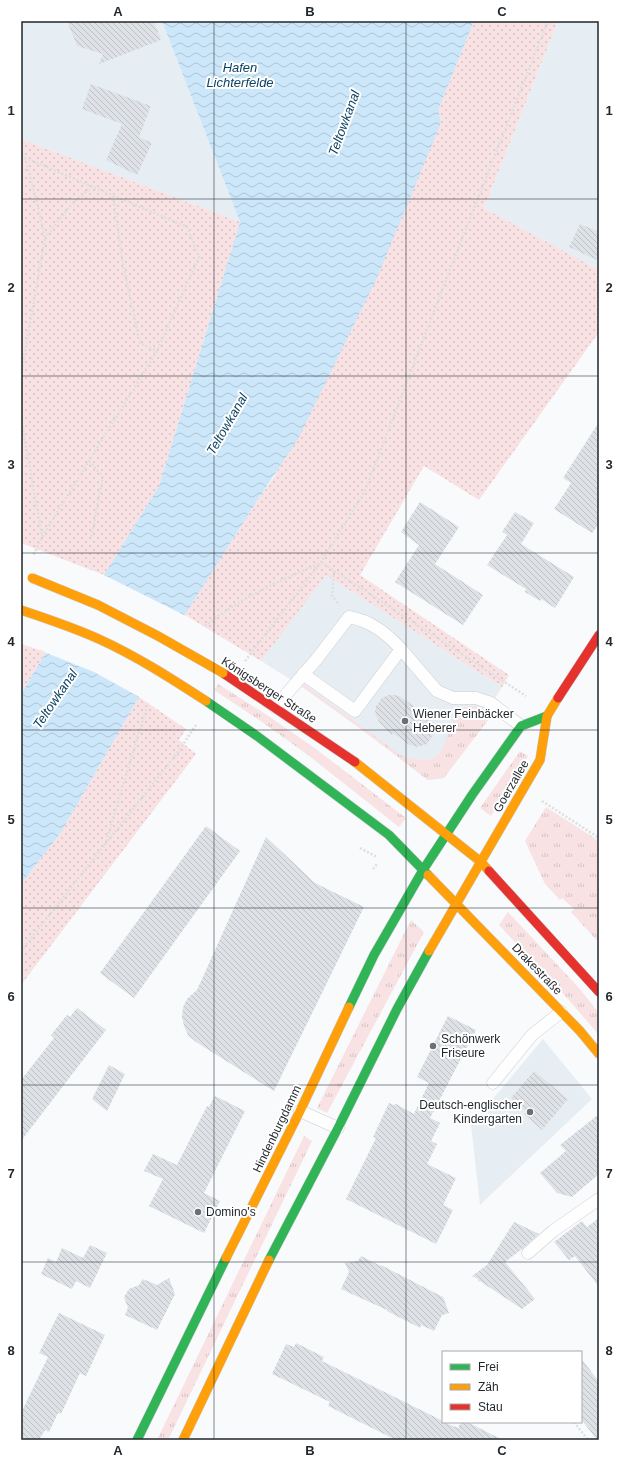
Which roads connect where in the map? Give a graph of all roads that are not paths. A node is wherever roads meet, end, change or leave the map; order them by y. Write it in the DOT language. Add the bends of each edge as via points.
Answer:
graph roads {
  1 [pos="21,575"];
  2 [pos="21,610"];
  3 [pos="599,635"];
  4 [pos="401,648"];
  5 [pos="304,674"];
  6 [pos="275,707"];
  7 [pos="547,716"];
  8 [pos="522,726"];
  9 [pos="447,834"];
  10 [pos="481,862"];
  11 [pos="423,870"];
  12 [pos="456,903"];
  13 [pos="599,992"];
  14 [pos="561,1012"];
  15 [pos="599,1054"];
  16 [pos="493,1083"];
  17 [pos="300,1112"];
  18 [pos="338,1128"];
  19 [pos="599,1199"];
  20 [pos="528,1253"];
  21 [pos="137,1440"];
  22 [pos="183,1440"];
  1 -- 6 [label="main road, Königsberger Straße, bridge" via="98,606 158,636 223,673"];
  2 -- 11 [label="main road, bridge" via="101,640 155,669 206,701 383,831"];
  3 -- 7 [label="main road, Goerzallee"];
  4 -- 5 [label="lane" via="375,626 349,617"];
  4 -- 5 [label="lane" via="355,711"];
  4 -- 8 [label="lane" via="437,691 453,698 476,698 491,703"];
  5 -- 6 [label="lane"];
  6 -- 9 [label="main road, Königsberger Straße" via="354,760"];
  7 -- 8 [label="main road"];
  7 -- 10 [label="main road, Goerzallee" via="540,760"];
  8 -- 9 [label="main road, Goerzallee"];
  9 -- 10 [label="main road, Königsberger Straße"];
  9 -- 11 [label="main road, Hindenburgdamm"];
  10 -- 12 [label="main road"];
  10 -- 13 [label="main road"];
  11 -- 12 [label="main road"];
  11 -- 17 [label="main road, Hindenburgdamm" via="374,955"];
  12 -- 14 [label="main road, Drakestraße"];
  12 -- 18 [label="main road" via="397,1009"];
  14 -- 15 [label="main road, Drakestraße"];
  14 -- 16 [label="lane" via="532,1035"];
  17 -- 18 [label="lane"];
  17 -- 21 [label="main road, Hindenburgdamm"];
  18 -- 22 [label="main road" via="267,1263"];
  19 -- 20 [label="lane" via="553,1231"];
}
